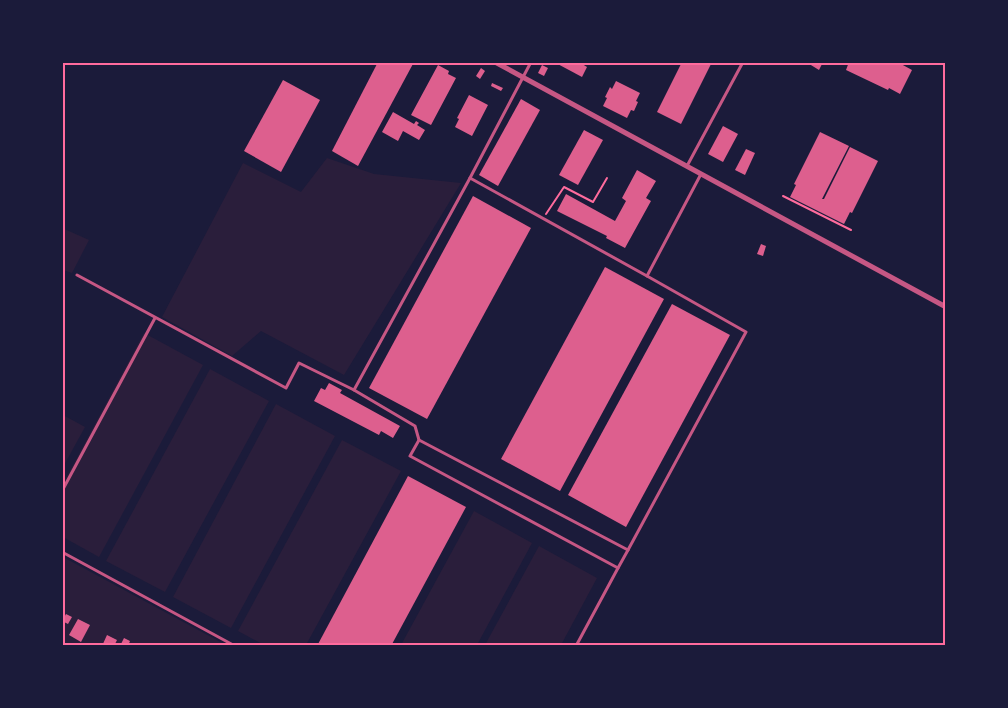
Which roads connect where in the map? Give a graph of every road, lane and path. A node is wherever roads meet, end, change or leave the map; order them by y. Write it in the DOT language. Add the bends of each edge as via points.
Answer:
graph roads {
  1 [pos="495,62"];
  2 [pos="531,62"];
  3 [pos="743,62"];
  4 [pos="523,78"];
  5 [pos="687,166"];
  6 [pos="701,174"];
  7 [pos="470,178"];
  8 [pos="607,178"];
  9 [pos="783,196"];
  10 [pos="543,219"];
  11 [pos="851,230"];
  12 [pos="77,275"];
  13 [pos="647,276"];
  14 [pos="946,307"];
  15 [pos="155,318"];
  16 [pos="354,390"];
  17 [pos="419,440"];
  18 [pos="62,491"];
  19 [pos="628,550"];
  20 [pos="62,552"];
  21 [pos="618,568"];
  22 [pos="236,646"];
  23 [pos="576,646"];
  1 -- 4 [label="street"];
  2 -- 4 [label="lane"];
  3 -- 5 [label="lane"];
  4 -- 5 [label="street"];
  4 -- 7 [label="lane"];
  5 -- 6 [label="street"];
  6 -- 13 [label="lane"];
  6 -- 14 [label="street"];
  7 -- 10 [label="lane"];
  7 -- 16 [label="lane"];
  8 -- 10 [label="path" via="593,202 564,187"];
  9 -- 11 [label="path"];
  10 -- 13 [label="lane"];
  12 -- 15 [label="lane"];
  13 -- 19 [label="lane" via="746,332"];
  15 -- 16 [label="lane" via="286,388 299,363"];
  15 -- 18 [label="lane"];
  16 -- 17 [label="lane" via="415,426"];
  17 -- 19 [label="lane"];
  17 -- 21 [label="lane" via="410,456"];
  19 -- 21 [label="lane"];
  20 -- 22 [label="lane"];
  21 -- 23 [label="lane"];
}
